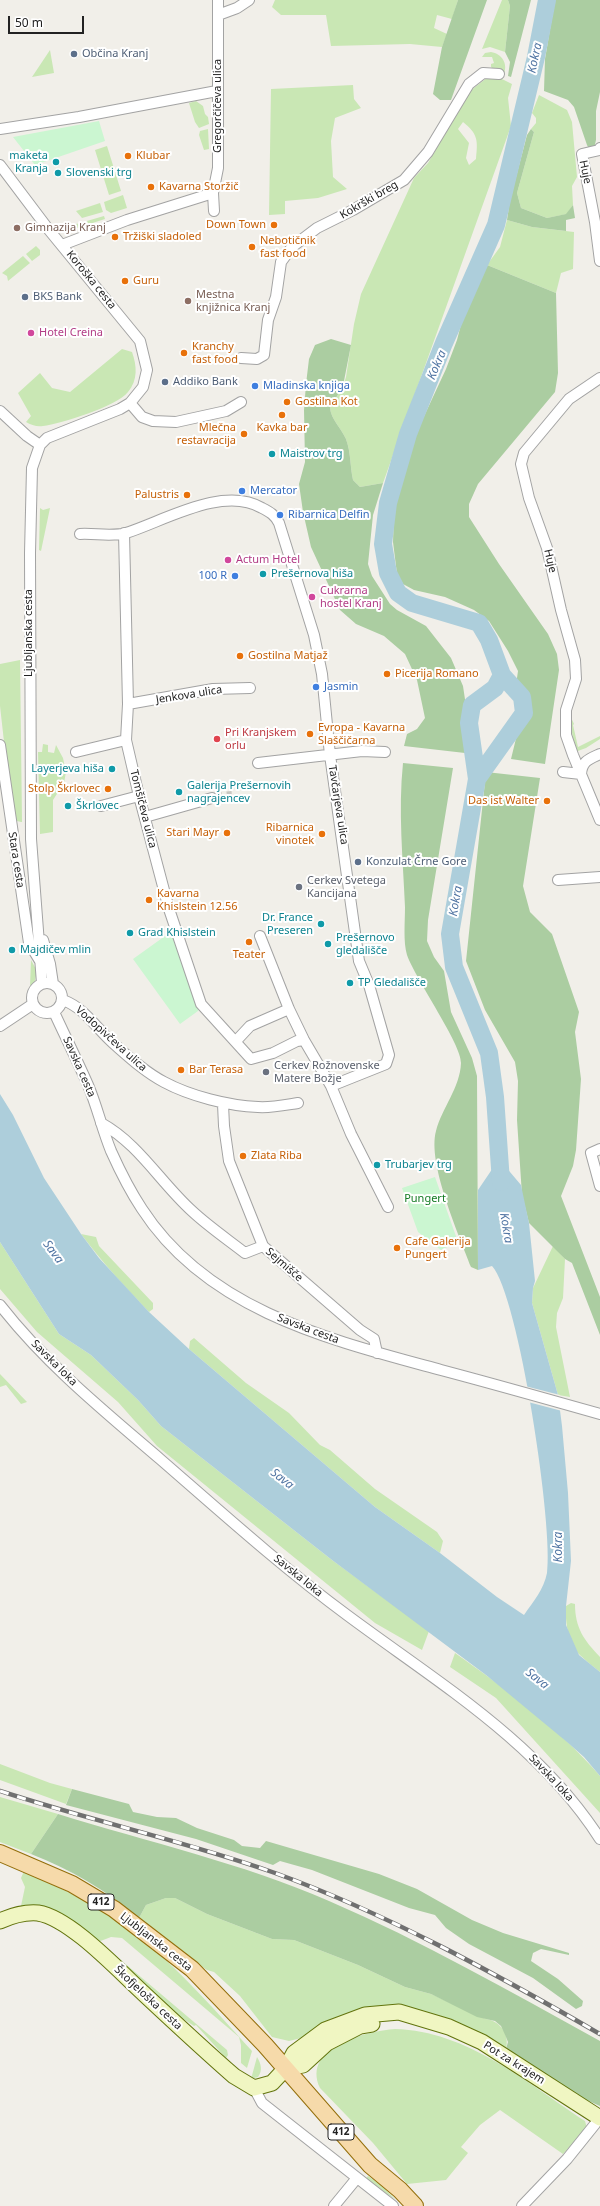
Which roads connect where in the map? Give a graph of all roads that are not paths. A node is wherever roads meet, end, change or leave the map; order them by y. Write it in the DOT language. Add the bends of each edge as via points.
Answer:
graph roads {
  1 [pos="218,0"];
  2 [pos="249,0"];
  3 [pos="218,15"];
  4 [pos="499,74"];
  5 [pos="217,91"];
  6 [pos="0,128"];
  7 [pos="600,148"];
  8 [pos="0,165"];
  9 [pos="213,193"];
  10 [pos="214,211"];
  11 [pos="62,246"];
  12 [pos="600,261"];
  13 [pos="241,358"];
  14 [pos="600,378"];
  15 [pos="241,402"];
  16 [pos="130,403"];
  17 [pos="0,411"];
  18 [pos="40,445"];
  19 [pos="124,533"];
  20 [pos="80,534"];
  21 [pos="250,688"];
  22 [pos="128,704"];
  23 [pos="126,740"];
  24 [pos="0,745"];
  25 [pos="76,752"];
  26 [pos="385,752"];
  27 [pos="600,754"];
  28 [pos="330,755"];
  29 [pos="258,763"];
  30 [pos="563,772"];
  31 [pos="581,774"];
  32 [pos="139,796"];
  33 [pos="212,798"];
  34 [pos="100,806"];
  35 [pos="144,817"];
  36 [pos="5,819"];
  37 [pos="600,820"];
  38 [pos="600,877"];
  39 [pos="558,880"];
  40 [pos="260,940"];
  41 [pos="45,963"];
  42 [pos="42,983"];
  43 [pos="53,984"];
  44 [pos="63,1000"];
  45 [pos="33,1004"];
  46 [pos="288,1009"];
  47 [pos="54,1012"];
  48 [pos="0,1026"];
  49 [pos="236,1040"];
  50 [pos="304,1040"];
  51 [pos="331,1086"];
  52 [pos="298,1103"];
  53 [pos="223,1104"];
  54 [pos="101,1123"];
  55 [pos="600,1149"];
  56 [pos="600,1186"];
  57 [pos="388,1208"];
  58 [pos="263,1246"];
  59 [pos="0,1305"];
  60 [pos="377,1353"];
  61 [pos="600,1414"];
  62 [pos="600,1839"];
  63 [pos="0,1853"];
  64 [pos="0,1921"];
  65 [pos="286,2068"];
  66 [pos="254,2088"];
  67 [pos="600,2118"];
  68 [pos="357,2178"];
  69 [pos="334,2206"];
  70 [pos="393,2206"];
  71 [pos="415,2206"];
  72 [pos="522,2206"];
  1 -- 3 [label="street, Gregorčičeva ulica"];
  2 -- 3 [label="street" via="238,8"];
  3 -- 5 [label="street, Gregorčičeva ulica"];
  4 -- 13 [label="street, Kokrški breg" via="483,73 469,84 428,152 404,180 317,228 292,247 281,262 276,297 268,320 264,355 257,359"];
  5 -- 6 [label="street"];
  5 -- 9 [label="street, Gregorčičeva ulica" via="218,168"];
  7 -- 12 [label="street, Huje" via="582,154"];
  8 -- 11 [label="street, Koroška cesta"];
  9 -- 10 [label="street, Gregorčičeva ulica"];
  9 -- 11 [label="street" via="127,220"];
  11 -- 16 [label="street, Koroška cesta" via="140,341 147,370 143,387"];
  14 -- 31 [label="street, Huje" via="569,399 524,453 521,464 529,498 547,548 575,660 576,679 566,710 566,723 571,752"];
  15 -- 16 [label="street" via="226,412 176,422 153,421 142,417"];
  16 -- 18 [label="street" via="61,431"];
  17 -- 18 [label="street"];
  18 -- 41 [label="street, Ljubljanska cesta" via="31,478 31,839 38,923"];
  19 -- 20 [label="street"];
  19 -- 22 [label="street, Tomšičeva ulica"];
  19 -- 28 [label="street, Tavčarjeva ulica" via="190,507 214,502 251,501 275,515 294,566 314,635"];
  21 -- 22 [label="street, Jenkova ulica" via="213,689"];
  22 -- 23 [label="street, Tomšičeva ulica"];
  23 -- 25 [label="street"];
  23 -- 32 [label="street, Tomšičeva ulica"];
  24 -- 36 [label="street, Stara cesta"];
  26 -- 28 [label="street" via="362,751"];
  27 -- 31 [label="street" via="587,759"];
  28 -- 29 [label="street"];
  28 -- 51 [label="street, Tavčarjeva ulica" via="359,961 369,985 389,1055 386,1064"];
  30 -- 31 [label="street"];
  31 -- 37 [label="street, Huje"];
  32 -- 34 [label="street"];
  32 -- 35 [label="street, Tomšičeva ulica"];
  33 -- 35 [label="street"];
  35 -- 49 [label="street, Tomšičeva ulica" via="169,909 201,1004"];
  36 -- 41 [label="street, Stara cesta" via="29,943"];
  38 -- 39 [label="street"];
  40 -- 46 [label="street"];
  41 -- 42 [label="street, Ljubljanska cesta"];
  41 -- 43 [label="street, Ljubljanska cesta"];
  42 -- 43 [label="street"];
  42 -- 45 [label="street" via="34,990"];
  43 -- 44 [label="street" via="61,990"];
  44 -- 47 [label="street"];
  44 -- 53 [label="street, Vodopivčeva ulica" via="86,1013 111,1042 164,1083"];
  45 -- 47 [label="street" via="40,1011"];
  45 -- 48 [label="street"];
  46 -- 49 [label="street" via="250,1026"];
  46 -- 50 [label="street"];
  47 -- 54 [label="street, Savska cesta" via="88,1086"];
  49 -- 50 [label="street, Tomšičeva ulica" via="251,1059"];
  50 -- 51 [label="street"];
  51 -- 57 [label="street" via="350,1134"];
  52 -- 53 [label="street, Vodopivčeva ulica" via="259,1108"];
  53 -- 58 [label="street, Sejmišče" via="229,1160"];
  54 -- 58 [label="street" via="143,1156 191,1211 245,1254"];
  54 -- 60 [label="street, Savska cesta" via="111,1151 143,1210 171,1247 192,1267 267,1314 354,1347"];
  55 -- 56 [label="street" via="591,1154"];
  58 -- 60 [label="street, Sejmišče" via="354,1325 374,1339"];
  59 -- 62 [label="street, Savska loka" via="55,1367 277,1560 484,1716 527,1752 572,1800"];
  60 -- 61 [label="street, Savska cesta"];
  63 -- 65 [label="main road, Ljubljanska cesta / 412" via="72,1884 114,1909 192,1969"];
  64 -- 66 [label="street, Škofjeloška cesta" via="22,1914 38,1913 66,1926 97,1951 228,2071"];
  65 -- 66 [label="street" via="272,2083"];
  65 -- 67 [label="street, Pot za krajem" via="304,2065 327,2043 360,2026 423,2019 449,2027 488,2046"];
  65 -- 71 [label="main road, Ljubljanska cesta / 412" via="306,2082 361,2140"];
  66 -- 68 [label="street" via="262,2103"];
  67 -- 72 [label="street" via="567,2159"];
  68 -- 69 [label="street"];
  68 -- 70 [label="street"];
}
